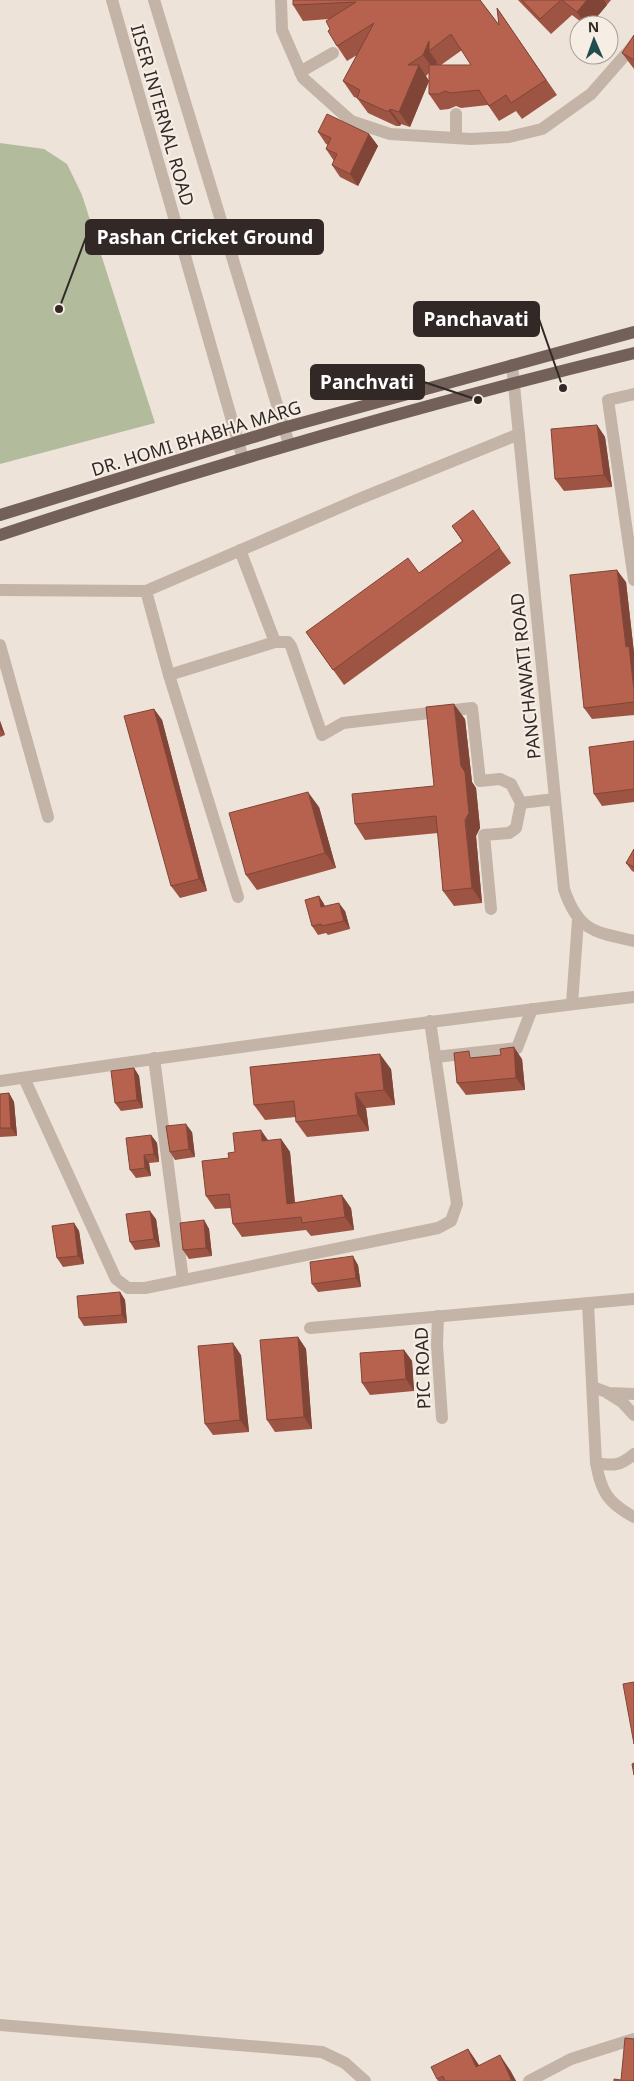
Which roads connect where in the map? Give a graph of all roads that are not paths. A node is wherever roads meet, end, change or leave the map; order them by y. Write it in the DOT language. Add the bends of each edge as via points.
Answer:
graph roads {
  1 [pos="112,0"];
  2 [pos="154,0"];
  3 [pos="281,0"];
  4 [pos="634,45"];
  5 [pos="333,53"];
  6 [pos="300,72"];
  7 [pos="456,114"];
  8 [pos="456,138"];
  9 [pos="634,332"];
  10 [pos="634,353"];
  11 [pos="512,365"];
  12 [pos="514,382"];
  13 [pos="634,394"];
  14 [pos="284,428"];
  15 [pos="519,434"];
  16 [pos="238,442"];
  17 [pos="289,444"];
  18 [pos="243,459"];
  19 [pos="0,515"];
  20 [pos="0,534"];
  21 [pos="240,550"];
  22 [pos="634,580"];
  23 [pos="0,590"];
  24 [pos="146,591"];
  25 [pos="275,642"];
  26 [pos="0,645"];
  27 [pos="169,674"];
  28 [pos="555,799"];
  29 [pos="521,803"];
  30 [pos="48,817"];
  31 [pos="238,897"];
  32 [pos="491,909"];
  33 [pos="578,920"];
  34 [pos="634,940"];
  35 [pos="634,997"];
  36 [pos="572,1004"];
  37 [pos="532,1009"];
  38 [pos="430,1020"];
  39 [pos="435,1057"];
  40 [pos="154,1058"];
  41 [pos="24,1078"];
  42 [pos="0,1081"];
  43 [pos="183,1280"];
  44 [pos="634,1299"];
  45 [pos="588,1303"];
  46 [pos="438,1316"];
  47 [pos="310,1328"];
  48 [pos="593,1387"];
  49 [pos="609,1394"];
  50 [pos="634,1394"];
  51 [pos="634,1415"];
  52 [pos="442,1418"];
  53 [pos="634,1454"];
  54 [pos="596,1464"];
  55 [pos="634,1518"];
  56 [pos="0,2025"];
  57 [pos="629,2043"];
  58 [pos="365,2081"];
  59 [pos="529,2081"];
  1 -- 16 [label="street, IISER INTERNAL ROAD"];
  2 -- 14 [label="street, IISER INTERNAL ROAD"];
  3 -- 6 [label="street" via="282,30"];
  4 -- 8 [label="street" via="591,94 542,129 509,137"];
  5 -- 6 [label="street"];
  6 -- 8 [label="street" via="351,121 390,134"];
  7 -- 8 [label="street"];
  9 -- 11 [label="main road, DR. HOMI BHABHA MARG"];
  10 -- 12 [label="main road, DR. HOMI BHABHA MARG"];
  11 -- 12 [label="street, PANCHAWATI ROAD"];
  11 -- 14 [label="main road, DR. HOMI BHABHA MARG"];
  12 -- 15 [label="street, PANCHAWATI ROAD"];
  12 -- 17 [label="main road, DR. HOMI BHABHA MARG"];
  13 -- 22 [label="street" via="608,400"];
  14 -- 16 [label="main road, DR. HOMI BHABHA MARG"];
  14 -- 17 [label="street, IISER INTERNAL ROAD"];
  15 -- 21 [label="street"];
  15 -- 28 [label="street, PANCHAWATI ROAD"];
  16 -- 18 [label="street, IISER INTERNAL ROAD"];
  16 -- 19 [label="main road, DR. HOMI BHABHA MARG"];
  17 -- 18 [label="main road, DR. HOMI BHABHA MARG"];
  18 -- 20 [label="main road, DR. HOMI BHABHA MARG"];
  21 -- 24 [label="street"];
  21 -- 25 [label="street"];
  23 -- 24 [label="street"];
  24 -- 27 [label="street"];
  25 -- 27 [label="street"];
  25 -- 29 [label="street" via="288,642 291,646 322,735 343,724 472,708 480,781 500,779 511,784"];
  26 -- 30 [label="street"];
  27 -- 31 [label="street"];
  28 -- 29 [label="street"];
  28 -- 33 [label="street, PANCHAWATI ROAD" via="564,888 569,906"];
  29 -- 32 [label="street" via="516,828 509,833 484,835"];
  33 -- 34 [label="street" via="599,933"];
  33 -- 36 [label="street"];
  35 -- 36 [label="street"];
  36 -- 37 [label="street"];
  37 -- 38 [label="street"];
  37 -- 39 [label="street" via="517,1048"];
  38 -- 39 [label="street"];
  38 -- 40 [label="street"];
  39 -- 43 [label="street" via="457,1204 451,1221 438,1228"];
  40 -- 41 [label="street"];
  40 -- 43 [label="street"];
  41 -- 42 [label="street"];
  41 -- 43 [label="street" via="116,1279 133,1288"];
  44 -- 45 [label="street"];
  45 -- 46 [label="street"];
  45 -- 48 [label="street"];
  46 -- 47 [label="street"];
  46 -- 52 [label="street, PIC ROAD"];
  48 -- 49 [label="street"];
  48 -- 54 [label="street"];
  49 -- 50 [label="street"];
  49 -- 51 [label="street"];
  53 -- 54 [label="street" via="614,1466"];
  54 -- 55 [label="street" via="608,1499"];
  56 -- 58 [label="street" via="322,2052 345,2063"];
  57 -- 59 [label="street" via="571,2059"];
}
